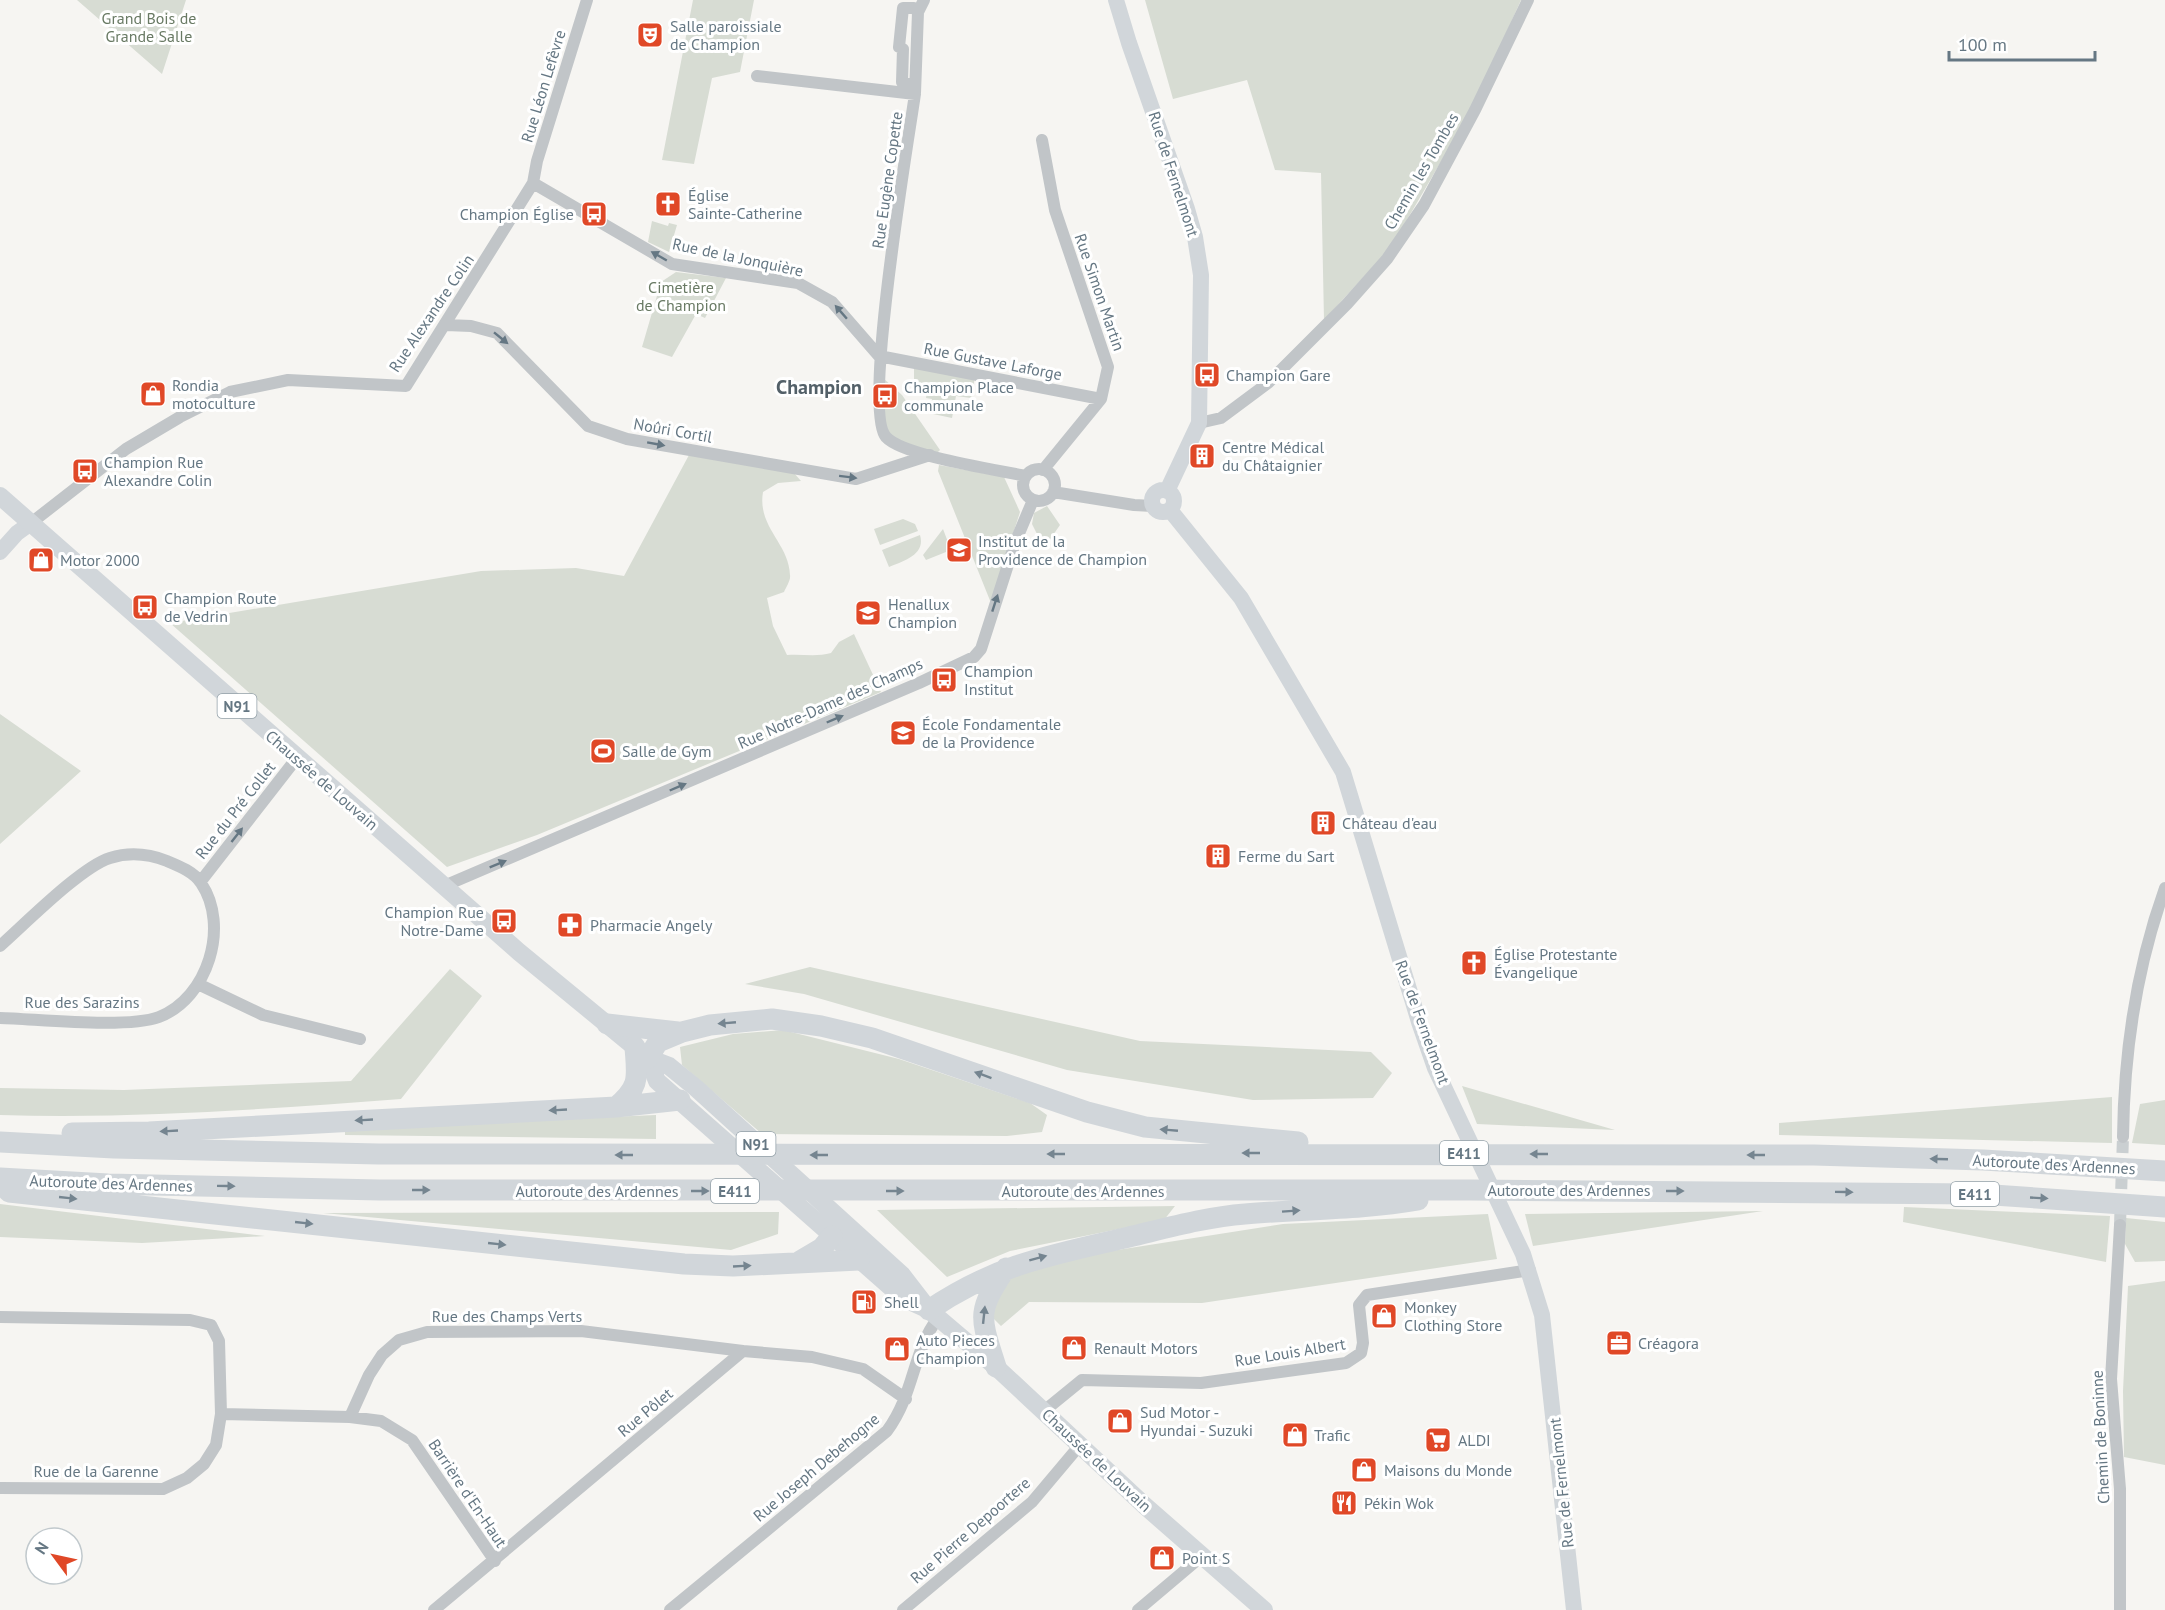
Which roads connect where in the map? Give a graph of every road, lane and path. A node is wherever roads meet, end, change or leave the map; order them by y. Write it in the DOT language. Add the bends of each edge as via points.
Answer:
graph roads {
  1 [pos="587,0"];
  2 [pos="924,0"];
  3 [pos="1116,0"];
  4 [pos="1528,0"];
  5 [pos="918,12"];
  6 [pos="757,76"];
  7 [pos="915,90"];
  8 [pos="1042,140"];
  9 [pos="533,183"];
  10 [pos="446,325"];
  11 [pos="879,356"];
  12 [pos="1101,399"];
  13 [pos="1199,423"];
  14 [pos="930,455"];
  15 [pos="1043,470"];
  16 [pos="1026,476"];
  17 [pos="1167,491"];
  18 [pos="1053,492"];
  19 [pos="0,496"];
  20 [pos="1033,500"];
  21 [pos="1153,506"];
  22 [pos="1170,510"];
  23 [pos="31,524"];
  24 [pos="0,552"];
  25 [pos="296,759"];
  26 [pos="201,881"];
  27 [pos="444,886"];
  28 [pos="2165,888"];
  29 [pos="0,946"];
  30 [pos="198,984"];
  31 [pos="0,1018"];
  32 [pos="608,1024"];
  33 [pos="682,1032"];
  34 [pos="360,1039"];
  35 [pos="641,1052"];
  36 [pos="680,1100"];
  37 [pos="616,1107"];
  38 [pos="720,1111"];
  39 [pos="2124,1137"];
  40 [pos="0,1140"];
  41 [pos="1330,1153"];
  42 [pos="2165,1171"];
  43 [pos="0,1178"];
  44 [pos="0,1188"];
  45 [pos="1470,1190"];
  46 [pos="2165,1207"];
  47 [pos="2120,1226"];
  48 [pos="836,1227"];
  49 [pos="859,1260"];
  50 [pos="800,1262"];
  51 [pos="1526,1262"];
  52 [pos="1006,1268"];
  53 [pos="934,1314"];
  54 [pos="0,1317"];
  55 [pos="743,1351"];
  56 [pos="996,1367"];
  57 [pos="906,1399"];
  58 [pos="1044,1411"];
  59 [pos="221,1414"];
  60 [pos="350,1417"];
  61 [pos="1080,1445"];
  62 [pos="0,1488"];
  63 [pos="1202,1556"];
  64 [pos="495,1562"];
  65 [pos="434,1610"];
  66 [pos="670,1610"];
  67 [pos="903,1610"];
  68 [pos="1138,1610"];
  69 [pos="1264,1610"];
  70 [pos="1574,1610"];
  71 [pos="2120,1610"];
  1 -- 9 [label="street, Rue Léon Lefèvre"];
  2 -- 5 [label="street"];
  3 -- 13 [label="street, Rue de Fernelmont" via="1195,237 1200,275"];
  4 -- 13 [label="street, Chemin les Tombes" via="1424,205 1387,259 1268,383 1221,418"];
  5 -- 7 [label="street"];
  5 -- 7 [label="street" via="903,8 899,47 904,55 902,82"];
  6 -- 7 [label="street, Rue Eugène Copette"];
  7 -- 11 [label="street, Rue Eugène Copette"];
  8 -- 12 [label="street, Rue Simon Martin" via="1055,210 1108,367"];
  9 -- 10 [label="street, Rue Alexandre Colin"];
  11 -- 9 [label="street, Rue de la Jonquière, one-way" via="832,302 798,283 672,264"];
  10 -- 14 [label="street, Noûri Cortil, one-way" via="497,333 588,426 627,439 856,478"];
  10 -- 23 [label="street, Rue Alexandre Colin" via="406,386 288,380 230,392 126,449"];
  11 -- 12 [label="street, Rue Gustave Laforge"];
  11 -- 14 [label="street" via="879,429 899,446"];
  12 -- 15 [label="street, Rue Simon Martin"];
  13 -- 17 [label="street, Rue de Fernelmont"];
  14 -- 16 [label="street"];
  15 -- 16 [label="street"];
  15 -- 18 [label="street" via="1052,476"];
  16 -- 20 [label="street" via="1023,488"];
  17 -- 21 [label="street, Rue de Fernelmont" via="1154,495"];
  17 -- 22 [label="street, Rue de Fernelmont" via="1174,498"];
  18 -- 20 [label="street" via="1045,500"];
  18 -- 21 [label="street"];
  19 -- 23 [label="main road, Chaussée de Louvain / N91"];
  27 -- 20 [label="street, Rue Notre-Dame des Champs, one-way" via="974,657 981,649"];
  21 -- 22 [label="street" via="1160,512"];
  22 -- 51 [label="street, Rue de Fernelmont" via="1241,598 1343,772 1419,1022 1441,1079"];
  23 -- 24 [label="street"];
  23 -- 25 [label="main road, Chaussée de Louvain / N91"];
  26 -- 25 [label="street, Rue du Pré Collet, one-way"];
  25 -- 27 [label="main road, Chaussée de Louvain / N91"];
  26 -- 29 [label="street" via="185,869 149,854 110,858 86,870"];
  26 -- 30 [label="street, Rue des Sarazins" via="214,911 212,950"];
  27 -- 32 [label="main road, Chaussée de Louvain / N91"];
  28 -- 39 [label="street" via="2153,921 2139,993 2124,1087"];
  30 -- 31 [label="street, Rue des Sarazins" via="181,1006 157,1017 127,1022"];
  30 -- 34 [label="street" via="263,1015"];
  32 -- 33 [label="highway"];
  32 -- 35 [label="main road, Chaussée de Louvain / N91"];
  33 -- 35 [label="highway"];
  41 -- 33 [label="highway, one-way" via="1292,1140 1145,1127 1088,1112 872,1038 821,1026 772,1019 710,1024"];
  35 -- 36 [label="main road, Chaussée de Louvain / N91" via="657,1081"];
  35 -- 37 [label="highway" via="633,1092"];
  35 -- 38 [label="main road, Chaussée de Louvain / N91" via="669,1066"];
  36 -- 37 [label="highway"];
  36 -- 38 [label="main road"];
  36 -- 48 [label="main road, Chaussée de Louvain / N91" via="816,1221"];
  37 -- 40 [label="highway, one-way" via="149,1132 21,1133"];
  38 -- 48 [label="main road, Chaussée de Louvain / N91"];
  41 -- 40 [label="highway, Autoroute des Ardennes / E411, one-way" via="379,1154 114,1148"];
  42 -- 41 [label="highway, Autoroute des Ardennes / E411, one-way" via="1814,1155"];
  43 -- 45 [label="highway, Autoroute des Ardennes / E411, one-way" via="392,1190"];
  44 -- 50 [label="highway, one-way" via="684,1264"];
  45 -- 46 [label="highway, Autoroute des Ardennes / E411, one-way" via="1980,1194"];
  52 -- 45 [label="highway, one-way" via="1242,1214 1392,1204"];
  47 -- 71 [label="street, Chemin de Boninne" via="2111,1379 2120,1489"];
  48 -- 49 [label="main road, Chaussée de Louvain / N91"];
  48 -- 50 [label="highway" via="822,1248"];
  48 -- 53 [label="main road, Chaussée de Louvain / N91" via="902,1275"];
  49 -- 50 [label="highway"];
  49 -- 53 [label="main road, Chaussée de Louvain / N91" via="903,1298"];
  51 -- 58 [label="street, Rue Louis Albert" via="1367,1295 1359,1305 1361,1353 1346,1363 1201,1383 1082,1380"];
  51 -- 70 [label="street, Rue de Fernelmont" via="1544,1327"];
  52 -- 53 [label="highway" via="962,1288"];
  56 -- 52 [label="highway, one-way" via="982,1325 982,1313 987,1297"];
  53 -- 56 [label="main road, Chaussée de Louvain / N91"];
  53 -- 57 [label="street, Rue Joseph Debehogne"];
  54 -- 59 [label="street" via="190,1320 211,1325 219,1341"];
  55 -- 57 [label="street" via="812,1357 862,1368"];
  55 -- 60 [label="street, Rue des Champs Verts" via="581,1331 427,1332 399,1340 382,1355"];
  55 -- 64 [label="street, Rue Pôlet"];
  56 -- 58 [label="main road, Chaussée de Louvain / N91"];
  57 -- 66 [label="street, Rue Joseph Debehogne" via="887,1431"];
  58 -- 61 [label="main road, Chaussée de Louvain / N91"];
  59 -- 60 [label="street"];
  59 -- 62 [label="street, Rue de la Garenne" via="216,1445 204,1464 187,1478 163,1489"];
  60 -- 64 [label="street, Barrière d'En-Haut" via="381,1421 412,1440"];
  61 -- 63 [label="main road, Chaussée de Louvain / N91"];
  61 -- 67 [label="street, Rue Pierre Depoortere" via="1032,1502"];
  63 -- 68 [label="street"];
  63 -- 69 [label="main road, Chaussée de Louvain / N91"];
  64 -- 65 [label="street, Rue Pôlet"];
}
